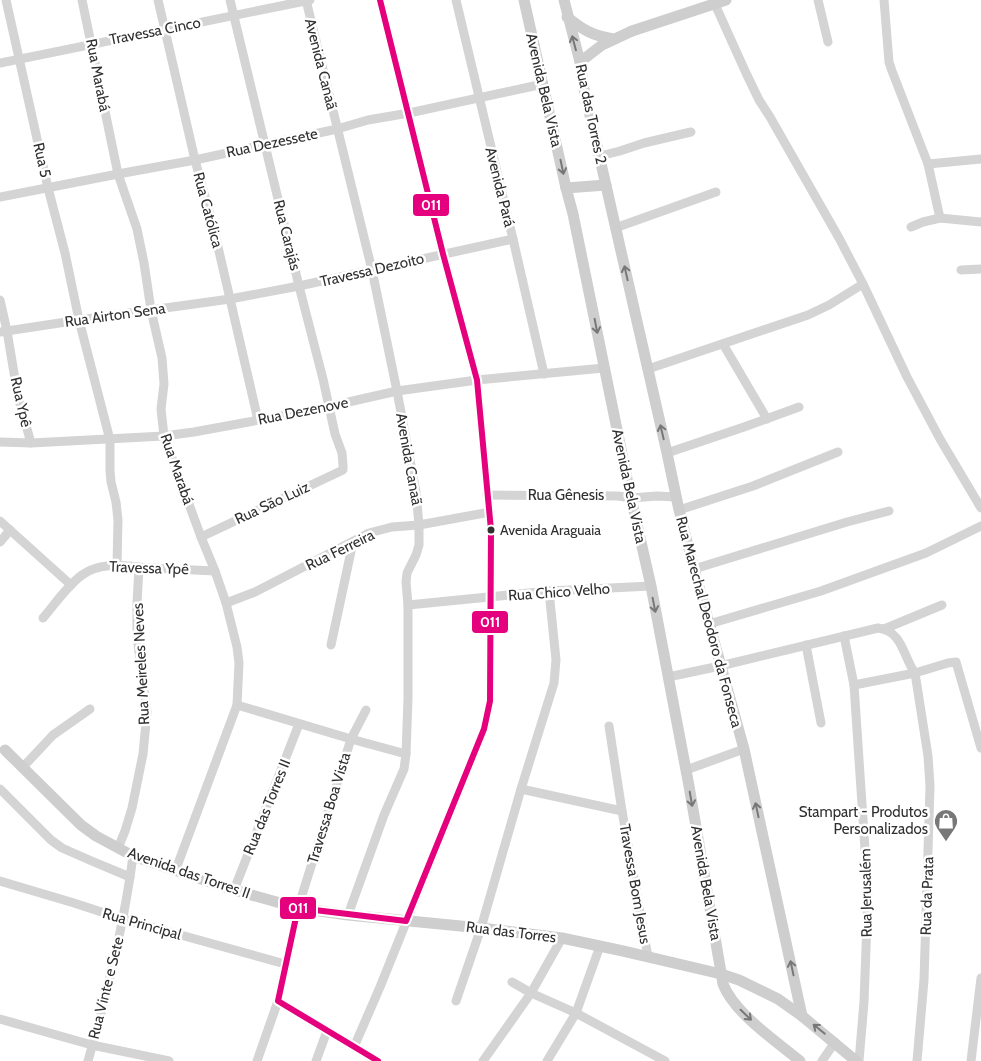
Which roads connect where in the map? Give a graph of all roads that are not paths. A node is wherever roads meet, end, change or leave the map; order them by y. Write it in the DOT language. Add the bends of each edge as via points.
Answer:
graph roads {
  1 [pos="6,0"];
  2 [pos="82,0"];
  3 [pos="158,0"];
  4 [pos="230,0"];
  5 [pos="308,0"];
  6 [pos="380,0"];
  7 [pos="456,0"];
  8 [pos="524,0"];
  9 [pos="564,0"];
  10 [pos="713,0"];
  11 [pos="726,0"];
  12 [pos="818,0"];
  13 [pos="884,0"];
  14 [pos="234,15"];
  15 [pos="567,17"];
  16 [pos="165,29"];
  17 [pos="614,39"];
  18 [pos="828,42"];
  19 [pos="91,44"];
  20 [pos="19,59"];
  21 [pos="580,62"];
  22 [pos="0,63"];
  23 [pos="544,84"];
  24 [pos="479,97"];
  25 [pos="409,113"];
  26 [pos="337,129"];
  27 [pos="691,132"];
  28 [pos="265,145"];
  29 [pos="600,156"];
  30 [pos="981,159"];
  31 [pos="195,160"];
  32 [pos="928,164"];
  33 [pos="118,174"];
  34 [pos="606,184"];
  35 [pos="48,188"];
  36 [pos="566,188"];
  37 [pos="716,192"];
  38 [pos="0,197"];
  39 [pos="940,218"];
  40 [pos="981,222"];
  41 [pos="911,227"];
  42 [pos="615,228"];
  43 [pos="513,239"];
  44 [pos="443,254"];
  45 [pos="981,269"];
  46 [pos="372,270"];
  47 [pos="961,270"];
  48 [pos="863,284"];
  49 [pos="299,286"];
  50 [pos="230,299"];
  51 [pos="0,300"];
  52 [pos="151,310"];
  53 [pos="80,320"];
  54 [pos="4,331"];
  55 [pos="724,344"];
  56 [pos="604,368"];
  57 [pos="648,369"];
  58 [pos="544,374"];
  59 [pos="477,380"];
  60 [pos="397,391"];
  61 [pos="328,406"];
  62 [pos="799,407"];
  63 [pos="767,419"];
  64 [pos="258,420"];
  65 [pos="164,436"];
  66 [pos="110,440"];
  67 [pos="0,442"];
  68 [pos="31,443"];
  69 [pos="838,452"];
  70 [pos="667,453"];
  71 [pos="343,470"];
  72 [pos="487,495"];
  73 [pos="676,497"];
  74 [pos="631,498"];
  75 [pos="981,508"];
  76 [pos="679,510"];
  77 [pos="889,511"];
  78 [pos="490,512"];
  79 [pos="0,521"];
  80 [pos="419,525"];
  81 [pos="981,526"];
  82 [pos="10,530"];
  83 [pos="201,537"];
  84 [pos="0,542"];
  85 [pos="353,542"];
  86 [pos="118,565"];
  87 [pos="139,567"];
  88 [pos="694,568"];
  89 [pos="215,571"];
  90 [pos="70,585"];
  91 [pos="651,586"];
  92 [pos="549,591"];
  93 [pos="491,597"];
  94 [pos="226,603"];
  95 [pos="408,605"];
  96 [pos="942,605"];
  97 [pos="43,618"];
  98 [pos="709,624"];
  99 [pos="881,628"];
  100 [pos="844,636"];
  101 [pos="330,645"];
  102 [pos="806,645"];
  103 [pos="720,666"];
  104 [pos="915,673"];
  105 [pos="668,677"];
  106 [pos="854,685"];
  107 [pos="237,705"];
  108 [pos="90,709"];
  109 [pos="366,710"];
  110 [pos="821,723"];
  111 [pos="299,724"];
  112 [pos="609,726"];
  113 [pos="351,739"];
  114 [pos="3,747"];
  115 [pos="744,748"];
  116 [pos="981,748"];
  117 [pos="406,754"];
  118 [pos="23,767"];
  119 [pos="686,770"];
  120 [pos="521,789"];
  121 [pos="1,793"];
  122 [pos="622,811"];
  123 [pos="118,848"];
  124 [pos="133,856"];
  125 [pos="176,869"];
  126 [pos="130,877"];
  127 [pos="0,881"];
  128 [pos="234,890"];
  129 [pos="298,908"];
  130 [pos="348,915"];
  131 [pos="123,919"];
  132 [pos="406,921"];
  133 [pos="480,928"];
  134 [pos="562,938"];
  135 [pos="600,946"];
  136 [pos="648,957"];
  137 [pos="285,964"];
  138 [pos="721,974"];
  139 [pos="981,978"];
  140 [pos="512,982"];
  141 [pos="531,993"];
  142 [pos="456,1000"];
  143 [pos="278,1001"];
  144 [pos="576,1013"];
  145 [pos="802,1016"];
  146 [pos="0,1019"];
  147 [pos="327,1031"];
  148 [pos="835,1042"];
  149 [pos="92,1045"];
  150 [pos="354,1047"];
  151 [pos="88,1061"];
  152 [pos="169,1061"];
  153 [pos="257,1061"];
  154 [pos="316,1061"];
  155 [pos="378,1061"];
  156 [pos="483,1061"];
  157 [pos="547,1061"];
  158 [pos="665,1061"];
  159 [pos="800,1061"];
  160 [pos="822,1061"];
  161 [pos="857,1061"];
  162 [pos="917,1061"];
  163 [pos="971,1061"];
  1 -- 20 [label="street, Rua 5"];
  2 -- 19 [label="street, Rua Marabá"];
  3 -- 16 [label="street, Rua Católica"];
  4 -- 14 [label="street, Rua Carajás"];
  5 -- 14 [label="street, Travessa Cinco"];
  5 -- 26 [label="street, Avenida Canaã"];
  6 -- 25 [label="street"];
  7 -- 24 [label="street, Avenida Pará"];
  8 -- 23 [label="street, Avenida Bela Vista"];
  9 -- 15 [label="street, Rua das Torres 2"];
  10 -- 48 [label="street" via="759,100"];
  11 -- 17 [label="street, bridge"];
  12 -- 18 [label="street"];
  13 -- 32 [label="street" via="892,71"];
  14 -- 16 [label="street, Travessa Cinco"];
  14 -- 28 [label="street, Rua Carajás"];
  15 -- 17 [label="street" via="588,32"];
  21 -- 15 [label="street, Rua das Torres 2, one-way"];
  16 -- 19 [label="street, Travessa Cinco"];
  16 -- 31 [label="street, Rua Católica"];
  17 -- 21 [label="street"];
  19 -- 20 [label="street, Travessa Cinco"];
  19 -- 33 [label="street, Rua Marabá"];
  20 -- 22 [label="street, Travessa Cinco"];
  20 -- 35 [label="street, Rua 5"];
  21 -- 29 [label="street, Rua das Torres 2"];
  23 -- 24 [label="street, Rua Dezessete"];
  23 -- 36 [label="street, Avenida Bela Vista, one-way"];
  24 -- 25 [label="street, Rua Dezessete"];
  24 -- 43 [label="street, Avenida Pará"];
  25 -- 26 [label="street, Rua Dezessete"];
  25 -- 44 [label="street"];
  26 -- 28 [label="street, Rua Dezessete"];
  26 -- 46 [label="street, Avenida Canaã"];
  27 -- 29 [label="street"];
  28 -- 31 [label="street, Rua Dezessete"];
  28 -- 49 [label="street, Rua Carajás"];
  29 -- 34 [label="street, Rua das Torres 2"];
  30 -- 32 [label="street"];
  31 -- 33 [label="street, Rua Dezessete"];
  31 -- 50 [label="street, Rua Católica"];
  32 -- 39 [label="street"];
  33 -- 35 [label="street, Rua Dezessete"];
  33 -- 52 [label="street, Rua Marabá" via="137,229"];
  34 -- 36 [label="street"];
  34 -- 42 [label="street, Rua das Torres 2"];
  35 -- 38 [label="street, Rua Dezessete"];
  35 -- 53 [label="street, Rua 5"];
  36 -- 56 [label="street, Avenida Bela Vista, one-way"];
  37 -- 42 [label="street"];
  39 -- 40 [label="street"];
  39 -- 41 [label="street"];
  57 -- 42 [label="street, Rua Marechal Deodoro da Fonseca, one-way"];
  43 -- 44 [label="street, Travessa Dezoito"];
  43 -- 58 [label="street, Avenida Pará"];
  44 -- 46 [label="street, Travessa Dezoito"];
  44 -- 59 [label="street"];
  45 -- 47 [label="street"];
  46 -- 49 [label="street, Travessa Dezoito"];
  46 -- 60 [label="street, Avenida Canaã"];
  48 -- 55 [label="street" via="808,315"];
  48 -- 75 [label="street" via="940,440"];
  49 -- 50 [label="street, Travessa Dezoito"];
  49 -- 61 [label="street, Rua Carajás"];
  50 -- 52 [label="street, Rua Airton Sena"];
  50 -- 64 [label="street, Rua Católica"];
  51 -- 54 [label="street, Rua Ypê"];
  52 -- 53 [label="street, Rua Airton Sena"];
  52 -- 65 [label="street, Rua Marabá" via="163,366 161,409"];
  53 -- 54 [label="street, Rua Airton Sena"];
  53 -- 66 [label="street"];
  54 -- 68 [label="street, Rua Ypê"];
  55 -- 57 [label="street"];
  55 -- 63 [label="street"];
  56 -- 58 [label="street, Rua Dezenove"];
  56 -- 74 [label="street, Avenida Bela Vista"];
  70 -- 57 [label="street, Rua Marechal Deodoro da Fonseca, one-way"];
  58 -- 59 [label="street, Rua Dezenove"];
  59 -- 60 [label="street, Rua Dezenove"];
  59 -- 72 [label="street"];
  60 -- 61 [label="street, Rua Dezenove"];
  60 -- 80 [label="street, Avenida Canaã"];
  61 -- 64 [label="street, Rua Dezenove"];
  61 -- 71 [label="street, Rua Carajás" via="342,453"];
  62 -- 63 [label="street"];
  63 -- 70 [label="street"];
  64 -- 65 [label="street, Rua Dezenove"];
  65 -- 66 [label="street, Rua Dezenove"];
  65 -- 83 [label="street, Rua Marabá"];
  66 -- 68 [label="street, Rua Dezenove"];
  66 -- 86 [label="street" via="111,482 118,520"];
  67 -- 68 [label="street, Rua Dezenove"];
  69 -- 76 [label="street" via="753,486"];
  70 -- 73 [label="street, Rua Marechal Deodoro da Fonseca"];
  71 -- 83 [label="street, Rua São Luiz"];
  72 -- 74 [label="street, Rua Gênesis"];
  72 -- 78 [label="street"];
  73 -- 74 [label="street, Rua Gênesis"];
  73 -- 76 [label="street, Rua Marechal Deodoro da Fonseca"];
  74 -- 91 [label="street, Avenida Bela Vista"];
  76 -- 88 [label="street, Rua Marechal Deodoro da Fonseca"];
  77 -- 88 [label="street"];
  78 -- 80 [label="street, Rua Ferreira"];
  78 -- 93 [label="street"];
  79 -- 82 [label="street"];
  80 -- 85 [label="street, Rua Ferreira" via="392,527 369,533"];
  80 -- 95 [label="street, Avenida Canaã" via="419,545 407,572"];
  81 -- 98 [label="street" via="926,553 822,591"];
  82 -- 84 [label="street"];
  82 -- 90 [label="street"];
  83 -- 89 [label="street, Rua Marabá"];
  85 -- 94 [label="street, Rua Ferreira" via="255,592"];
  85 -- 101 [label="street"];
  86 -- 87 [label="street, Travessa Ypê"];
  86 -- 90 [label="street, Travessa Ypê" via="92,569"];
  87 -- 89 [label="street, Travessa Ypê"];
  87 -- 123 [label="street, Rua Meireles Neves" via="137,637 147,712 143,754 132,808"];
  88 -- 98 [label="street, Rua Marechal Deodoro da Fonseca"];
  89 -- 94 [label="street, Rua Marabá"];
  90 -- 97 [label="street, Travessa Ypê"];
  91 -- 92 [label="street, Rua Chico Velho"];
  91 -- 105 [label="street, Avenida Bela Vista, one-way"];
  92 -- 93 [label="street, Rua Chico Velho"];
  92 -- 120 [label="street" via="555,678"];
  93 -- 95 [label="street, Rua Chico Velho"];
  93 -- 132 [label="street" via="490,701 484,729"];
  94 -- 107 [label="street, Rua Marabá" via="237,647"];
  95 -- 117 [label="street, Avenida Canaã"];
  96 -- 99 [label="street"];
  98 -- 103 [label="street, Rua Marechal Deodoro da Fonseca"];
  99 -- 100 [label="street"];
  99 -- 104 [label="street, Rua da Prata" via="901,644"];
  100 -- 102 [label="street"];
  100 -- 106 [label="street, Rua Jerusalém"];
  102 -- 103 [label="street"];
  102 -- 110 [label="street"];
  103 -- 105 [label="street"];
  103 -- 115 [label="street, Rua Marechal Deodoro da Fonseca"];
  104 -- 106 [label="street"];
  104 -- 116 [label="street" via="956,662"];
  104 -- 162 [label="street, Rua da Prata" via="930,786 924,980"];
  105 -- 119 [label="street, Avenida Bela Vista"];
  106 -- 161 [label="street, Rua Jerusalém" via="868,894 864,1002"];
  107 -- 111 [label="street"];
  107 -- 125 [label="street, Rua Marabá"];
  108 -- 118 [label="street" via="53,735"];
  109 -- 113 [label="street, Travessa Boa Vista"];
  111 -- 113 [label="street"];
  111 -- 128 [label="street, Rua das Torres II"];
  112 -- 122 [label="street, Travessa Bom Jesus"];
  113 -- 117 [label="street"];
  113 -- 129 [label="street, Travessa Boa Vista"];
  114 -- 118 [label="street, Avenida das Torres II"];
  115 -- 119 [label="street"];
  145 -- 115 [label="street, Rua Marechal Deodoro da Fonseca, one-way"];
  117 -- 130 [label="street, Avenida Canaã" via="404,769"];
  118 -- 123 [label="street, Avenida das Torres II" via="81,825"];
  119 -- 138 [label="street, Avenida Bela Vista, one-way"];
  120 -- 122 [label="street, Travessa Bom Jesus"];
  120 -- 133 [label="street"];
  121 -- 126 [label="street" via="62,848"];
  122 -- 136 [label="street, Travessa Bom Jesus"];
  123 -- 124 [label="street, Avenida das Torres II"];
  124 -- 125 [label="street, Avenida das Torres II"];
  124 -- 126 [label="street, Rua Vinte e Sete"];
  125 -- 128 [label="street, Avenida das Torres II"];
  126 -- 131 [label="street, Rua Vinte e Sete"];
  127 -- 131 [label="street, Rua Principal"];
  128 -- 129 [label="street, Avenida das Torres II"];
  129 -- 130 [label="street, Rua das Torres"];
  129 -- 137 [label="street, Travessa Boa Vista"];
  130 -- 132 [label="street, Rua das Torres"];
  131 -- 137 [label="street, Rua Principal"];
  131 -- 149 [label="street, Rua Vinte e Sete"];
  132 -- 133 [label="street, Rua das Torres"];
  132 -- 150 [label="street"];
  133 -- 134 [label="street, Rua das Torres"];
  133 -- 142 [label="street"];
  134 -- 135 [label="street, Rua das Torres"];
  134 -- 141 [label="street"];
  135 -- 136 [label="street, Rua das Torres"];
  135 -- 144 [label="street"];
  136 -- 138 [label="street, Rua das Torres"];
  137 -- 143 [label="street, Travessa Boa Vista"];
  138 -- 145 [label="street, Rua das Torres" via="778,999"];
  138 -- 159 [label="street, Avenida Bela Vista, one-way" via="726,992 734,1002"];
  139 -- 163 [label="street"];
  140 -- 141 [label="street"];
  141 -- 144 [label="street"];
  141 -- 156 [label="street"];
  143 -- 147 [label="street"];
  143 -- 153 [label="street, Travessa Boa Vista"];
  144 -- 157 [label="street"];
  144 -- 158 [label="street"];
  148 -- 145 [label="street, Rua das Torres, one-way"];
  146 -- 149 [label="street"];
  147 -- 150 [label="street"];
  147 -- 154 [label="street"];
  148 -- 160 [label="street"];
  148 -- 161 [label="street, Rua das Torres"];
  149 -- 151 [label="street, Rua Vinte e Sete"];
  149 -- 152 [label="street"];
  150 -- 155 [label="street"];
}
